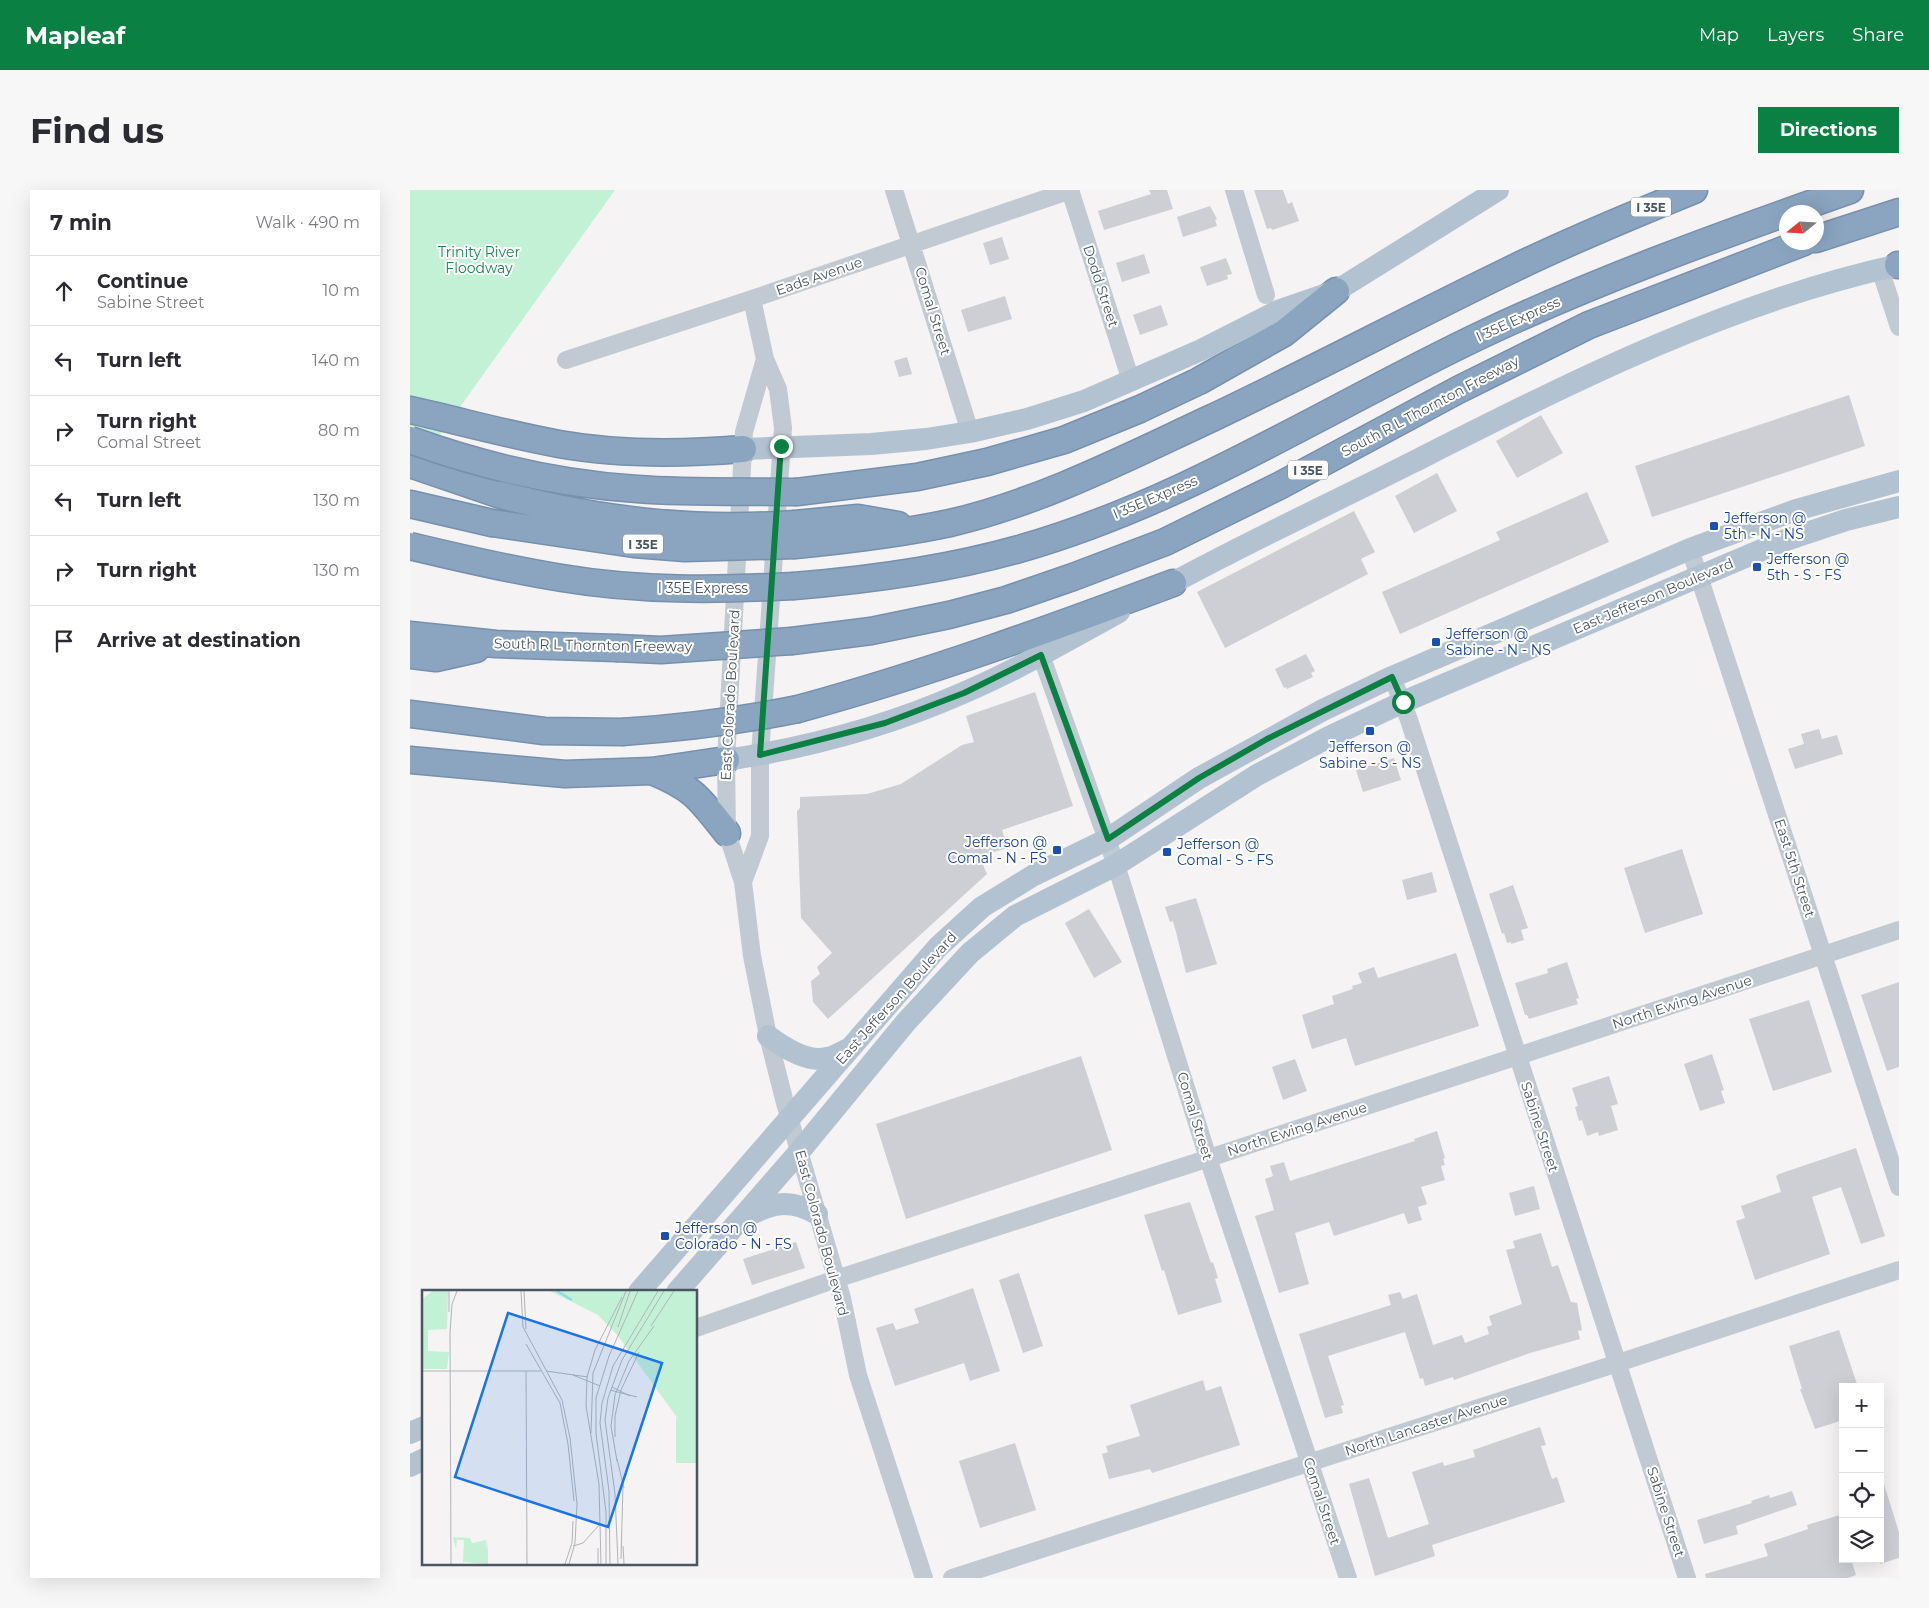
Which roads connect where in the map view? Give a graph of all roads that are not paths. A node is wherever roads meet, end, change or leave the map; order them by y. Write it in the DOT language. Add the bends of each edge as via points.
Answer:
graph roads {
  1 [pos="894,190"];
  2 [pos="1070,190"];
  3 [pos="1234,190"];
  4 [pos="1498,190"];
  5 [pos="1694,190"];
  6 [pos="1850,190"];
  7 [pos="1899,212"];
  8 [pos="1824,235"];
  9 [pos="912,245"];
  10 [pos="1783,250"];
  11 [pos="1895,266"];
  12 [pos="1336,291"];
  13 [pos="1266,295"];
  14 [pos="752,299"];
  15 [pos="1899,327"];
  16 [pos="765,359"];
  17 [pos="566,360"];
  18 [pos="1131,381"];
  19 [pos="410,410"];
  20 [pos="970,432"];
  21 [pos="410,440"];
  22 [pos="781,446"];
  23 [pos="743,449"];
  24 [pos="410,464"];
  25 [pos="1899,482"];
  26 [pos="410,504"];
  27 [pos="1899,507"];
  28 [pos="795,535"];
  29 [pos="410,546"];
  30 [pos="1690,549"];
  31 [pos="1699,576"];
  32 [pos="1173,583"];
  33 [pos="415,646"];
  34 [pos="1041,655"];
  35 [pos="1392,677"];
  36 [pos="1403,702"];
  37 [pos="410,714"];
  38 [pos="760,755"];
  39 [pos="410,760"];
  40 [pos="726,760"];
  41 [pos="652,771"];
  42 [pos="728,833"];
  43 [pos="1108,839"];
  44 [pos="1116,865"];
  45 [pos="743,882"];
  46 [pos="1899,930"];
  47 [pos="1823,955"];
  48 [pos="768,1036"];
  49 [pos="846,1050"];
  50 [pos="1517,1056"];
  51 [pos="789,1117"];
  52 [pos="800,1152"];
  53 [pos="1208,1158"];
  54 [pos="1899,1187"];
  55 [pos="817,1214"];
  56 [pos="742,1218"];
  57 [pos="1899,1270"];
  58 [pos="836,1278"];
  59 [pos="640,1289"];
  60 [pos="679,1290"];
  61 [pos="698,1327"];
  62 [pos="1618,1363"];
  63 [pos="422,1428"];
  64 [pos="410,1433"];
  65 [pos="422,1460"];
  66 [pos="1310,1462"];
  67 [pos="410,1466"];
  68 [pos="924,1578"];
  69 [pos="952,1578"];
  70 [pos="1348,1578"];
  71 [pos="1687,1578"];
  1 -- 9 [label="street, Comal Street"];
  2 -- 9 [label="street, Eads Avenue"];
  2 -- 18 [label="street, Dodd Street"];
  3 -- 13 [label="street"];
  4 -- 12 [label="main road"];
  5 -- 28 [label="highway, I 35E" via="1608,224 1274,389 1032,497 950,522 918,528 858,518"];
  6 -- 29 [label="highway, I 35E Express, bridge" via="1604,281 1480,335 1234,463 1142,504 1066,534 960,564 849,581 715,590 573,580"];
  7 -- 8 [label="highway"];
  9 -- 14 [label="street, Eads Avenue"];
  9 -- 20 [label="street, Comal Street"];
  10 -- 33 [label="highway, South R L Thornton Freeway / I 35E, bridge" via="1589,325 1165,542 1006,600 950,616 792,641 661,650 496,644"];
  11 -- 15 [label="street"];
  11 -- 32 [label="main road" via="1771,301 1656,345 1479,429"];
  12 -- 18 [label="main road" via="1278,311"];
  12 -- 21 [label="highway, bridge" via="1284,333 1200,381 1140,409 1064,440 987,462 917,477 797,492 677,491 604,485 486,464"];
  14 -- 16 [label="street, East Colorado Boulevard"];
  14 -- 17 [label="street, Eads Avenue"];
  16 -- 22 [label="street, East Colorado Boulevard" via="778,389 783,416"];
  16 -- 23 [label="street, East Colorado Boulevard" via="744,432"];
  18 -- 20 [label="main road" via="1084,401"];
  19 -- 23 [label="highway" via="560,444 669,454"];
  20 -- 22 [label="main road" via="871,444"];
  22 -- 23 [label="main road"];
  22 -- 38 [label="street, East Colorado Boulevard"];
  23 -- 40 [label="street, East Colorado Boulevard"];
  24 -- 28 [label="highway, bridge" via="501,495 606,518"];
  25 -- 30 [label="main road, East Jefferson Boulevard" via="1796,510"];
  26 -- 28 [label="highway, I 35E, bridge" via="492,523 634,544 685,548"];
  27 -- 31 [label="main road, East Jefferson Boulevard" via="1783,541"];
  30 -- 31 [label="street, East 5th Street"];
  30 -- 35 [label="main road, East Jefferson Boulevard"];
  31 -- 36 [label="main road, East Jefferson Boulevard"];
  31 -- 47 [label="street, East 5th Street"];
  32 -- 34 [label="main road"];
  32 -- 37 [label="highway, bridge" via="854,694 742,720 622,732 544,731"];
  34 -- 38 [label="main road" via="964,693 885,723"];
  34 -- 43 [label="street, Comal Street"];
  35 -- 36 [label="street, Sabine Street"];
  35 -- 43 [label="main road, East Jefferson Boulevard" via="1267,739 1199,778"];
  36 -- 44 [label="main road, East Jefferson Boulevard" via="1257,775"];
  36 -- 50 [label="street, Sabine Street"];
  38 -- 40 [label="main road"];
  38 -- 45 [label="street, East Colorado Boulevard" via="760,836"];
  39 -- 41 [label="highway" via="565,774"];
  40 -- 41 [label="highway"];
  40 -- 42 [label="street, East Colorado Boulevard"];
  41 -- 42 [label="highway" via="678,782 697,795"];
  42 -- 45 [label="street, East Colorado Boulevard"];
  43 -- 44 [label="street, Comal Street"];
  43 -- 49 [label="main road, East Jefferson Boulevard" via="1034,875 982,907 938,947"];
  44 -- 52 [label="main road, East Jefferson Boulevard" via="1015,916 970,953 906,1022"];
  44 -- 53 [label="street, Comal Street"];
  45 -- 48 [label="street, East Colorado Boulevard" via="752,956"];
  46 -- 47 [label="street, North Ewing Avenue"];
  47 -- 50 [label="street, North Ewing Avenue"];
  47 -- 54 [label="street, East 5th Street"];
  48 -- 49 [label="main road" via="781,1046 813,1058 826,1058"];
  48 -- 51 [label="street, East Colorado Boulevard"];
  49 -- 51 [label="main road, East Jefferson Boulevard"];
  50 -- 53 [label="street, North Ewing Avenue"];
  50 -- 62 [label="street, Sabine Street"];
  51 -- 52 [label="street, East Colorado Boulevard"];
  51 -- 59 [label="main road, East Jefferson Boulevard"];
  52 -- 55 [label="street, East Colorado Boulevard"];
  52 -- 56 [label="main road, East Jefferson Boulevard"];
  53 -- 58 [label="street, North Ewing Avenue"];
  53 -- 66 [label="street, Comal Street"];
  55 -- 56 [label="main road" via="801,1205 784,1203"];
  55 -- 58 [label="street, East Colorado Boulevard"];
  56 -- 60 [label="main road, East Jefferson Boulevard"];
  57 -- 62 [label="street, North Lancaster Avenue"];
  58 -- 61 [label="street, North Ewing Avenue"];
  58 -- 68 [label="street, East Colorado Boulevard" via="858,1375"];
  62 -- 66 [label="street, North Lancaster Avenue"];
  62 -- 71 [label="street, Sabine Street"];
  63 -- 64 [label="main road"];
  65 -- 67 [label="main road"];
  66 -- 69 [label="street, North Lancaster Avenue"];
  66 -- 70 [label="street, Comal Street"];
}
